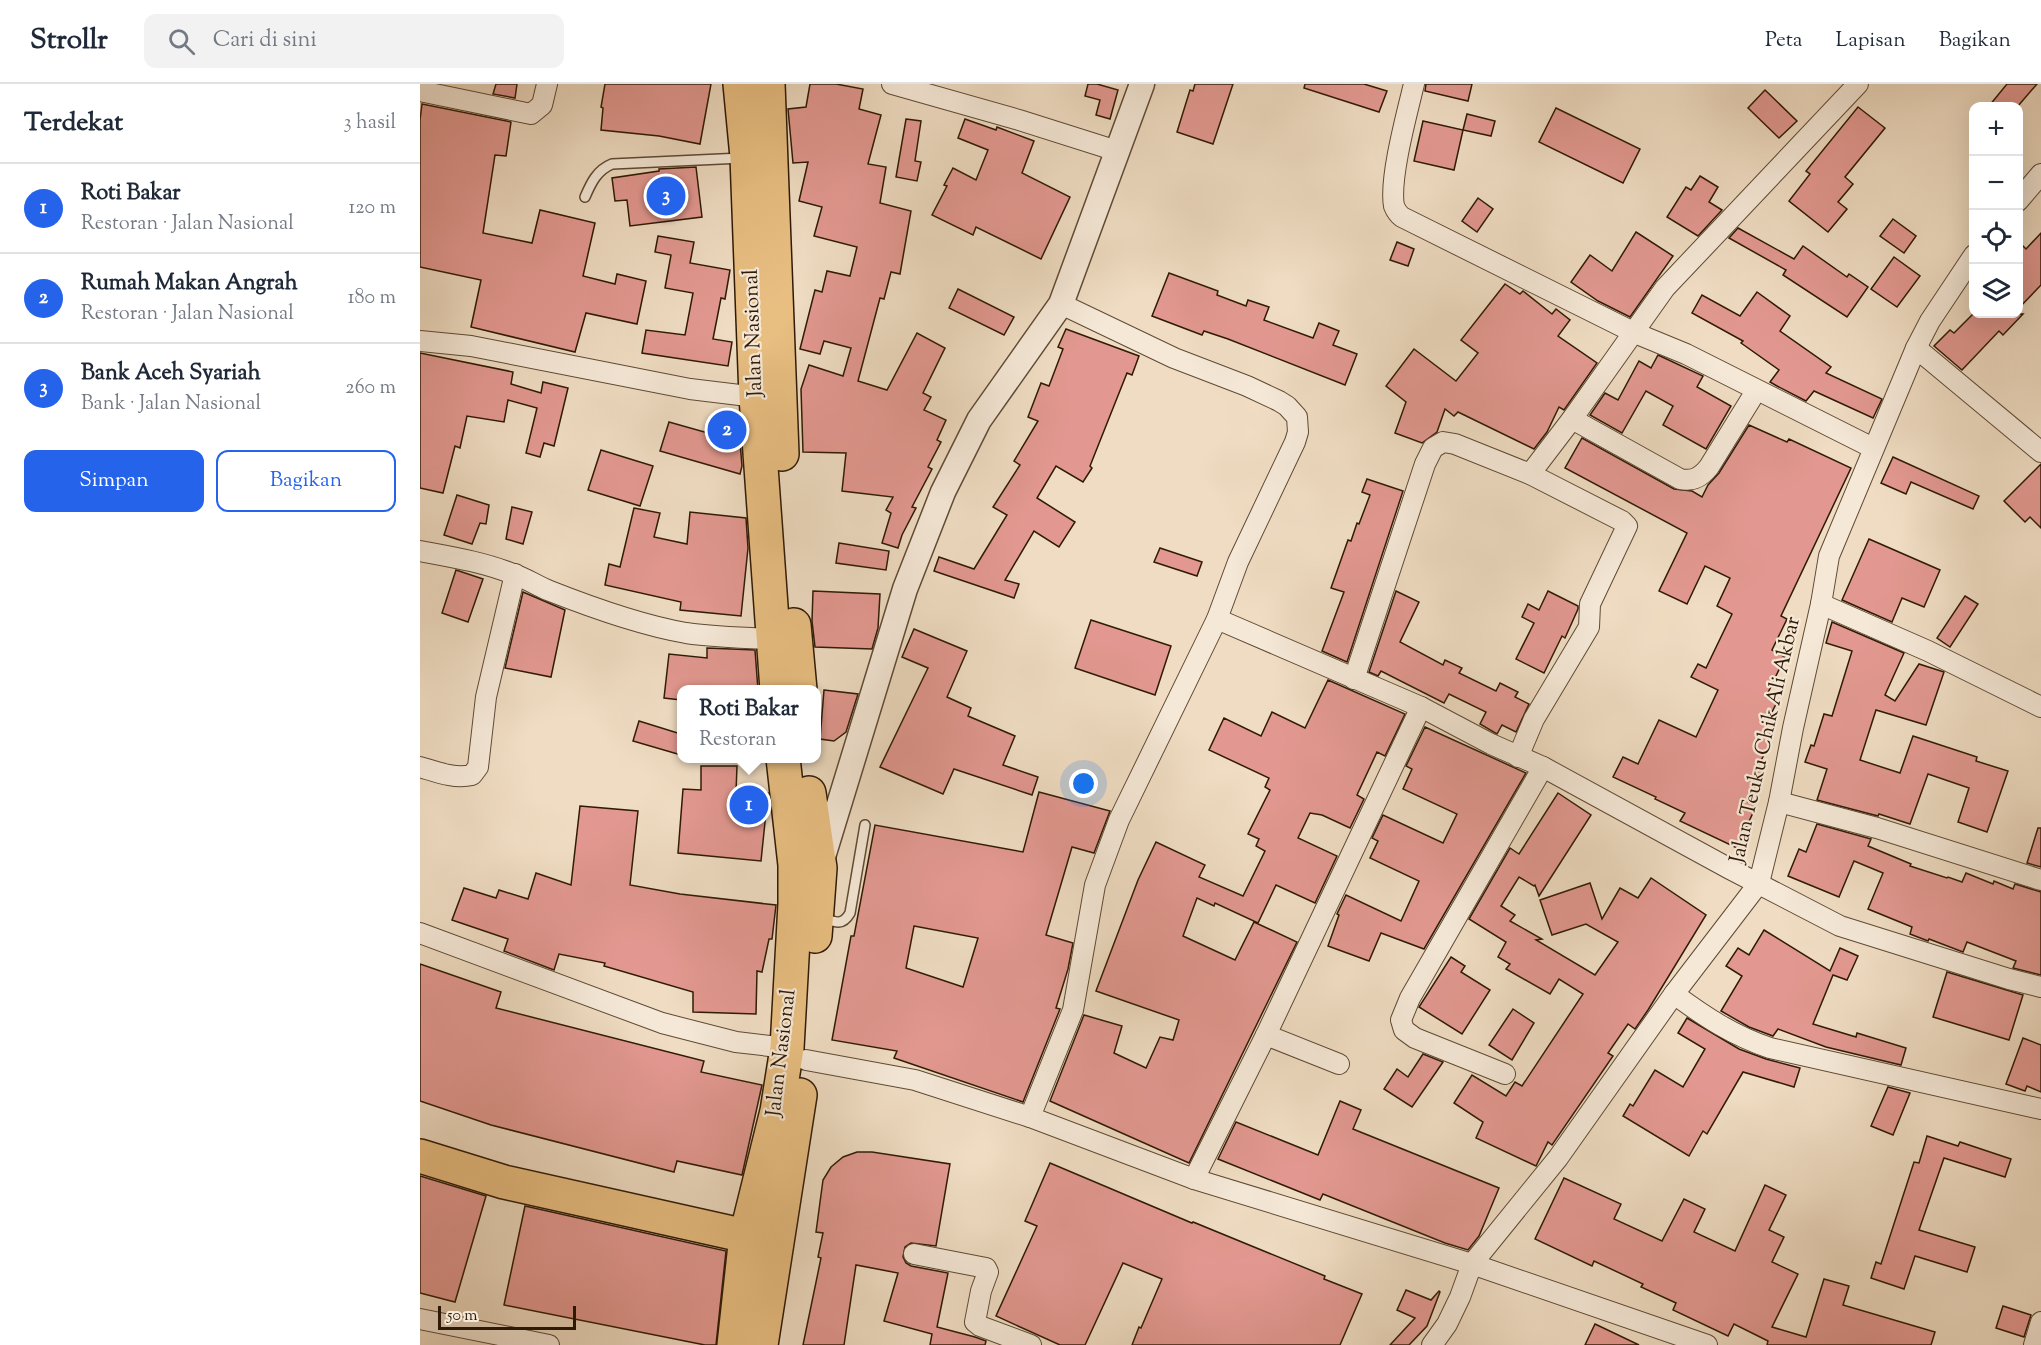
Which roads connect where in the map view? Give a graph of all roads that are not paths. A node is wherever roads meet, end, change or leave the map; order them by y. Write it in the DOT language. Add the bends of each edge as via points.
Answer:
graph roads {
  1 [pos="547,84"];
  2 [pos="740,84"];
  3 [pos="768,84"];
  4 [pos="892,84"];
  5 [pos="1142,84"];
  6 [pos="1414,84"];
  7 [pos="1858,84"];
  8 [pos="420,91"];
  9 [pos="754,145"];
  10 [pos="1117,151"];
  11 [pos="2041,174"];
  12 [pos="2023,196"];
  13 [pos="585,197"];
  14 [pos="1969,262"];
  15 [pos="1061,304"];
  16 [pos="1635,333"];
  17 [pos="420,341"];
  18 [pos="1916,348"];
  19 [pos="1756,391"];
  20 [pos="756,397"];
  21 [pos="1572,420"];
  22 [pos="1873,448"];
  23 [pos="2041,452"];
  24 [pos="1530,474"];
  25 [pos="420,551"];
  26 [pos="515,574"];
  27 [pos="1821,604"];
  28 [pos="1217,620"];
  29 [pos="772,639"];
  30 [pos="1354,680"];
  31 [pos="777,685"];
  32 [pos="800,685"];
  33 [pos="1421,707"];
  34 [pos="2041,707"];
  35 [pos="1518,757"];
  36 [pos="783,763"];
  37 [pos="807,763"];
  38 [pos="420,767"];
  39 [pos="1543,767"];
  40 [pos="1779,802"];
  41 [pos="865,825"];
  42 [pos="820,868"];
  43 [pos="2041,880"];
  44 [pos="1759,883"];
  45 [pos="817,915"];
  46 [pos="420,933"];
  47 [pos="2041,987"];
  48 [pos="1674,994"];
  49 [pos="1266,1035"];
  50 [pos="1339,1064"];
  51 [pos="1505,1074"];
  52 [pos="792,1085"];
  53 [pos="2041,1109"];
  54 [pos="1030,1117"];
  55 [pos="420,1155"];
  56 [pos="1194,1179"];
  57 [pos="746,1236"];
  58 [pos="914,1254"];
  59 [pos="1472,1264"];
  60 [pos="420,1318"];
  61 [pos="2041,1322"];
  62 [pos="549,1345"];
  63 [pos="734,1345"];
  64 [pos="761,1345"];
  65 [pos="1030,1345"];
  66 [pos="1432,1345"];
  67 [pos="1707,1345"];
  68 [pos="2034,1345"];
  1 -- 8 [label="street" via="542,105 531,114"];
  2 -- 9 [label="highway, Jalan Nasional"];
  3 -- 9 [label="highway, Jalan Nasional"];
  4 -- 10 [label="street"];
  5 -- 10 [label="street"];
  6 -- 16 [label="street" via="1393,192 1397,212"];
  7 -- 16 [label="street" via="1665,288"];
  9 -- 13 [label="lane" via="612,164 595,176"];
  9 -- 20 [label="highway, Jalan Nasional"];
  9 -- 32 [label="highway, Jalan Nasional"];
  10 -- 15 [label="street"];
  11 -- 12 [label="street"];
  14 -- 18 [label="street, Jalan Teuku Chik Ali Akbar"];
  15 -- 28 [label="street" via="1174,358 1279,401 1297,417 1295,442 1238,562"];
  15 -- 42 [label="street" via="979,420 943,492 901,600"];
  16 -- 19 [label="street" via="1686,354"];
  16 -- 21 [label="street"];
  17 -- 20 [label="street" via="471,346 690,389"];
  18 -- 22 [label="street, Jalan Teuku Chik Ali Akbar"];
  18 -- 23 [label="street"];
  19 -- 21 [label="street" via="1709,467 1700,477 1690,480 1680,479"];
  19 -- 22 [label="street"];
  20 -- 29 [label="highway, Jalan Nasional"];
  21 -- 24 [label="street"];
  22 -- 27 [label="street, Jalan Teuku Chik Ali Akbar" via="1829,556"];
  24 -- 30 [label="street" via="1455,444 1443,442 1433,448"];
  24 -- 35 [label="street" via="1627,526 1590,604 1589,627 1534,718"];
  25 -- 26 [label="street"];
  26 -- 29 [label="street" via="548,591 684,633"];
  26 -- 38 [label="street" via="486,697 478,767 472,775 460,776"];
  27 -- 34 [label="street"];
  27 -- 40 [label="street, Jalan Teuku Chik Ali Akbar"];
  28 -- 30 [label="street"];
  28 -- 54 [label="street" via="1119,820 1095,885 1073,1010"];
  29 -- 31 [label="highway, Jalan Nasional"];
  30 -- 33 [label="street"];
  33 -- 35 [label="street"];
  33 -- 49 [label="street"];
  35 -- 39 [label="street"];
  36 -- 52 [label="highway, Jalan Nasional" via="795,865"];
  37 -- 42 [label="highway, Jalan Nasional"];
  39 -- 44 [label="street"];
  39 -- 51 [label="street" via="1413,991 1401,1020 1404,1030 1414,1038"];
  40 -- 43 [label="street" via="1877,828"];
  40 -- 44 [label="street, Jalan Teuku Chik Ali Akbar"];
  41 -- 45 [label="lane" via="850,913 838,923"];
  42 -- 45 [label="highway, Jalan Nasional"];
  44 -- 47 [label="street" via="1840,926"];
  44 -- 48 [label="street, Jalan Teuku Chik Ali Akbar"];
  45 -- 52 [label="highway, Jalan Nasional"];
  46 -- 52 [label="street" via="663,1023 736,1042"];
  48 -- 53 [label="street" via="1720,1027 1770,1048"];
  48 -- 59 [label="street, Jalan Teuku Chik Ali Akbar" via="1558,1158"];
  49 -- 50 [label="street"];
  49 -- 56 [label="street"];
  52 -- 54 [label="street" via="915,1080"];
  52 -- 57 [label="highway, Jalan Nasional"];
  52 -- 64 [label="highway, Jalan Nasional"];
  54 -- 56 [label="street"];
  55 -- 57 [label="highway" via="504,1182"];
  56 -- 59 [label="street"];
  57 -- 63 [label="highway, Jalan Nasional"];
  58 -- 65 [label="street" via="986,1268 975,1322"];
  59 -- 66 [label="street, Jalan Teuku Chik Ali Akbar" via="1447,1324"];
  59 -- 67 [label="street"];
  60 -- 62 [label="street"];
  61 -- 68 [label="street"];
}
